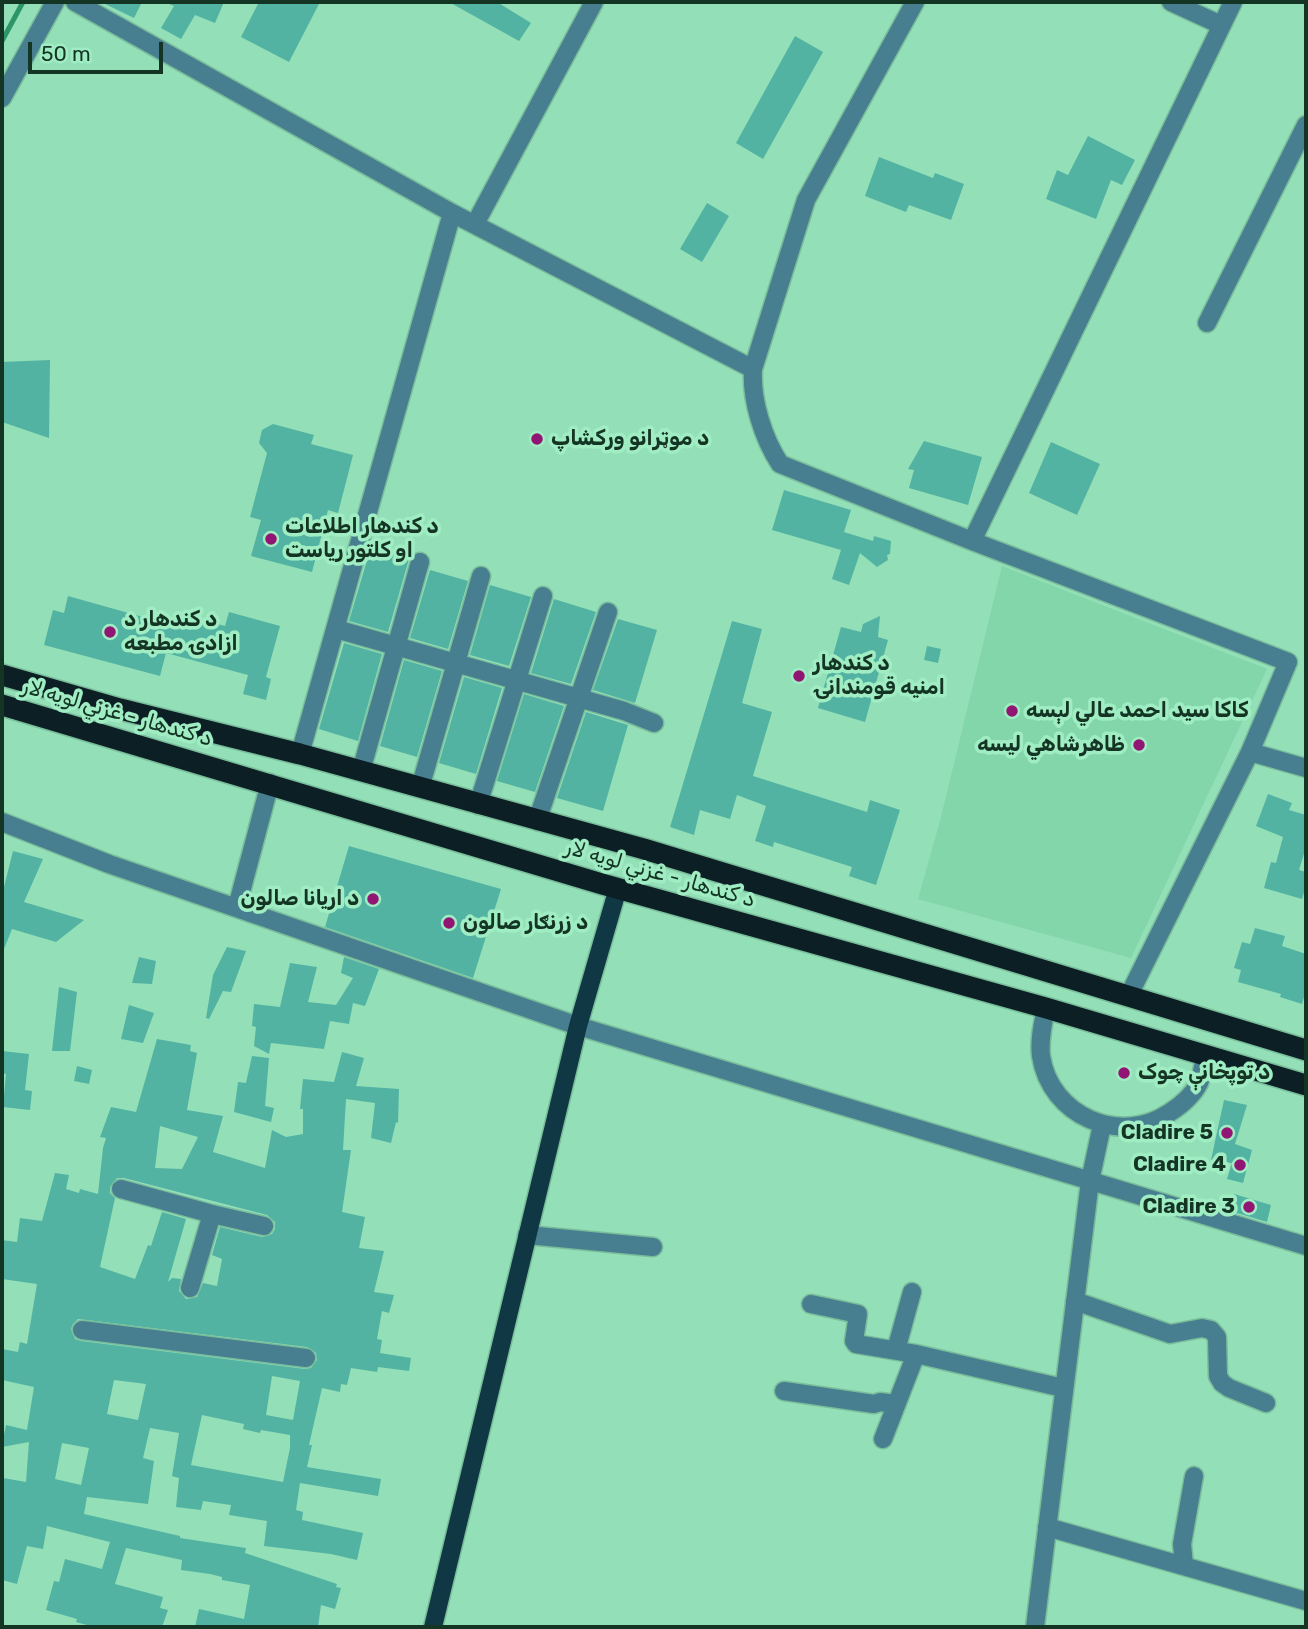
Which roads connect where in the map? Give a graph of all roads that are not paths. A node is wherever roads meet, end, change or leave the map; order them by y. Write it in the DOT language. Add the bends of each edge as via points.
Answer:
graph roads {
  1 [pos="55,2"];
  2 [pos="75,2"];
  3 [pos="594,2"];
  4 [pos="915,2"];
  5 [pos="1171,2"];
  6 [pos="1233,2"];
  7 [pos="1221,24"];
  8 [pos="2,98"];
  9 [pos="1306,125"];
  10 [pos="452,213"];
  11 [pos="475,225"];
  12 [pos="1207,323"];
  13 [pos="752,369"];
  14 [pos="972,541"];
  15 [pos="420,562"];
  16 [pos="481,576"];
  17 [pos="543,596"];
  18 [pos="608,612"];
  19 [pos="336,629"];
  20 [pos="396,646"];
  21 [pos="457,664"];
  22 [pos="2,675"];
  23 [pos="516,681"];
  24 [pos="578,698"];
  25 [pos="2,705"];
  26 [pos="654,723"];
  27 [pos="1250,752"];
  28 [pos="300,754"];
  29 [pos="1306,768"];
  30 [pos="361,771"];
  31 [pos="270,783"];
  32 [pos="420,788"];
  33 [pos="478,805"];
  34 [pos="537,821"];
  35 [pos="2,822"];
  36 [pos="618,888"];
  37 [pos="237,907"];
  38 [pos="1128,997"];
  39 [pos="1046,1008"];
  40 [pos="578,1026"];
  41 [pos="1306,1050"];
  42 [pos="1205,1056"];
  43 [pos="1306,1085"];
  44 [pos="1102,1125"];
  45 [pos="1090,1181"];
  46 [pos="121,1189"];
  47 [pos="212,1214"];
  48 [pos="264,1226"];
  49 [pos="527,1235"];
  50 [pos="1306,1246"];
  51 [pos="653,1247"];
  52 [pos="190,1288"];
  53 [pos="912,1292"];
  54 [pos="1075,1301"];
  55 [pos="811,1304"];
  56 [pos="82,1330"];
  57 [pos="896,1350"];
  58 [pos="916,1354"];
  59 [pos="306,1357"];
  60 [pos="1063,1388"];
  61 [pos="784,1391"];
  62 [pos="1266,1403"];
  63 [pos="896,1405"];
  64 [pos="883,1440"];
  65 [pos="1194,1476"];
  66 [pos="1047,1527"];
  67 [pos="1184,1565"];
  68 [pos="1306,1601"];
  69 [pos="433,1627"];
  70 [pos="1035,1627"];
  1 -- 8 [label="street"];
  2 -- 10 [label="street"];
  3 -- 11 [label="street"];
  4 -- 13 [label="street" via="806,200"];
  5 -- 7 [label="street"];
  6 -- 7 [label="street"];
  7 -- 14 [label="street"];
  9 -- 12 [label="street"];
  10 -- 11 [label="street"];
  10 -- 19 [label="street"];
  11 -- 13 [label="street"];
  13 -- 14 [label="street" via="768,446 780,464"];
  14 -- 27 [label="street" via="1288,662"];
  15 -- 20 [label="street"];
  16 -- 21 [label="street"];
  17 -- 23 [label="street"];
  18 -- 24 [label="street"];
  19 -- 20 [label="street"];
  19 -- 28 [label="street"];
  20 -- 21 [label="street"];
  20 -- 30 [label="street"];
  21 -- 23 [label="street"];
  21 -- 32 [label="street"];
  22 -- 28 [label="highway, د کندهار - غزني لويه لار"];
  23 -- 24 [label="street"];
  23 -- 33 [label="street"];
  24 -- 26 [label="street"];
  24 -- 34 [label="street"];
  25 -- 31 [label="highway, د کندهار - غزني لويه لار"];
  27 -- 29 [label="street"];
  27 -- 38 [label="street"];
  28 -- 30 [label="highway, د کندهار - غزني لويه لار"];
  30 -- 32 [label="highway, د کندهار - غزني لويه لار"];
  31 -- 36 [label="highway, د کندهار - غزني لويه لار"];
  31 -- 37 [label="street"];
  32 -- 33 [label="highway, د کندهار - غزني لويه لار"];
  33 -- 34 [label="highway, د کندهار - غزني لويه لار"];
  34 -- 38 [label="highway, د کندهار - غزني لويه لار" via="657,853"];
  35 -- 37 [label="street"];
  36 -- 39 [label="highway, د کندهار - غزني لويه لار"];
  36 -- 40 [label="main road"];
  37 -- 40 [label="street"];
  38 -- 41 [label="highway, د کندهار - غزني لويه لار"];
  39 -- 42 [label="highway, د کندهار - غزني لويه لار"];
  39 -- 44 [label="street" via="1041,1056 1048,1079 1061,1100"];
  40 -- 45 [label="street"];
  40 -- 49 [label="main road"];
  42 -- 43 [label="highway, د کندهار - غزني لويه لار"];
  42 -- 44 [label="street" via="1199,1084 1181,1106 1157,1121 1130,1128"];
  44 -- 45 [label="street"];
  45 -- 50 [label="street"];
  45 -- 54 [label="street"];
  46 -- 47 [label="street"];
  47 -- 48 [label="street"];
  47 -- 52 [label="street"];
  49 -- 51 [label="street"];
  49 -- 69 [label="main road"];
  53 -- 57 [label="street"];
  54 -- 60 [label="street"];
  54 -- 62 [label="street" via="1171,1334 1212,1330 1217,1337 1222,1383"];
  55 -- 57 [label="street" via="858,1314 856,1344"];
  56 -- 59 [label="street"];
  57 -- 58 [label="street"];
  58 -- 60 [label="street"];
  58 -- 63 [label="street"];
  60 -- 66 [label="street"];
  61 -- 63 [label="street"];
  63 -- 64 [label="street"];
  65 -- 67 [label="street" via="1182,1544"];
  66 -- 67 [label="street"];
  66 -- 70 [label="street"];
  67 -- 68 [label="street"];
}
